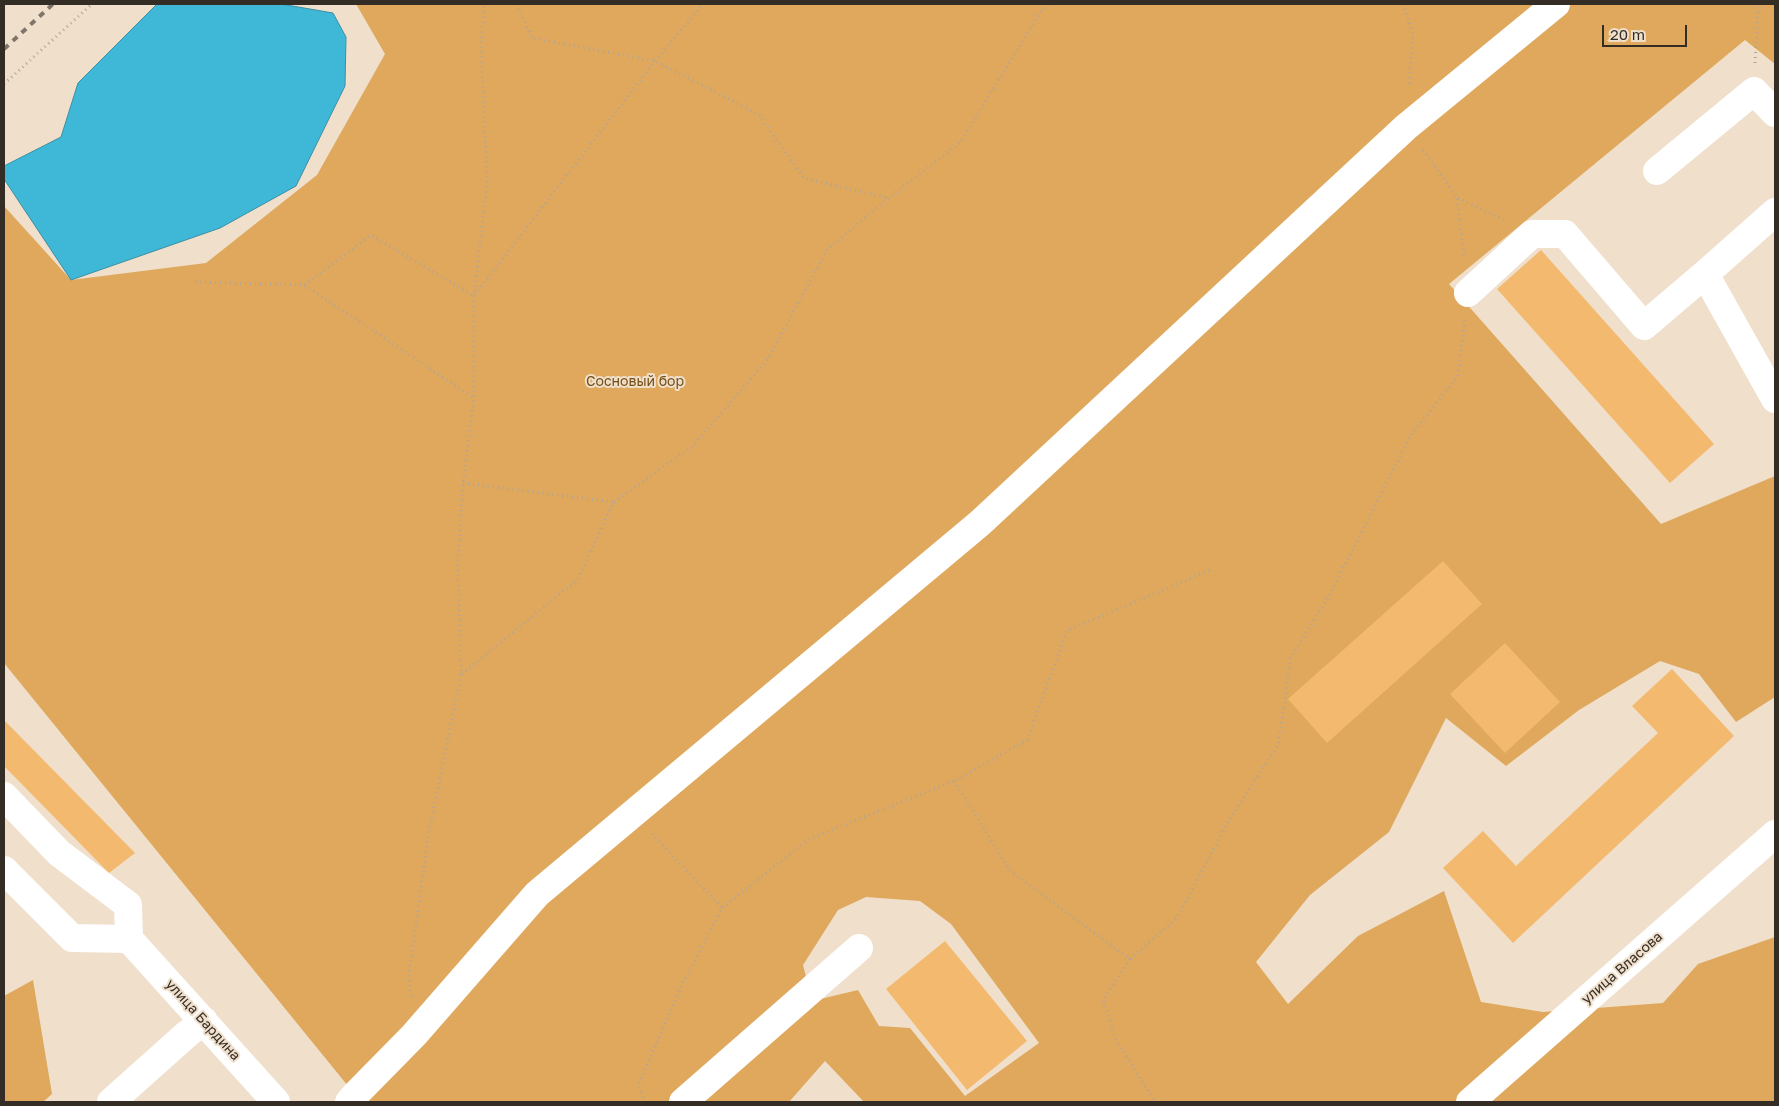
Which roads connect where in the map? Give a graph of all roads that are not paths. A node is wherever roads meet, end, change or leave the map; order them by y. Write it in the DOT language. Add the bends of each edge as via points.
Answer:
graph roads {
  1 [pos="1556,4"];
  2 [pos="1775,113"];
  3 [pos="1657,171"];
  4 [pos="1775,212"];
  5 [pos="1706,274"];
  6 [pos="1468,293"];
  7 [pos="1775,399"];
  8 [pos="4,796"];
  9 [pos="1775,834"];
  10 [pos="4,870"];
  11 [pos="129,939"];
  12 [pos="859,948"];
  13 [pos="204,1021"];
  14 [pos="111,1102"];
  15 [pos="276,1102"];
  16 [pos="349,1102"];
  17 [pos="683,1102"];
  18 [pos="1470,1102"];
  1 -- 16 [label="street" via="1406,128 980,524 537,894 414,1035"];
  2 -- 3 [label="street" via="1754,91"];
  4 -- 5 [label="street"];
  5 -- 6 [label="street" via="1644,326 1565,234 1532,234"];
  5 -- 7 [label="street"];
  8 -- 11 [label="street" via="59,853 128,905"];
  9 -- 18 [label="street, улица Власова"];
  10 -- 11 [label="street" via="72,938"];
  11 -- 13 [label="street, улица Бардина"];
  12 -- 17 [label="street"];
  13 -- 14 [label="street"];
  13 -- 15 [label="street, улица Бардина"];
}
